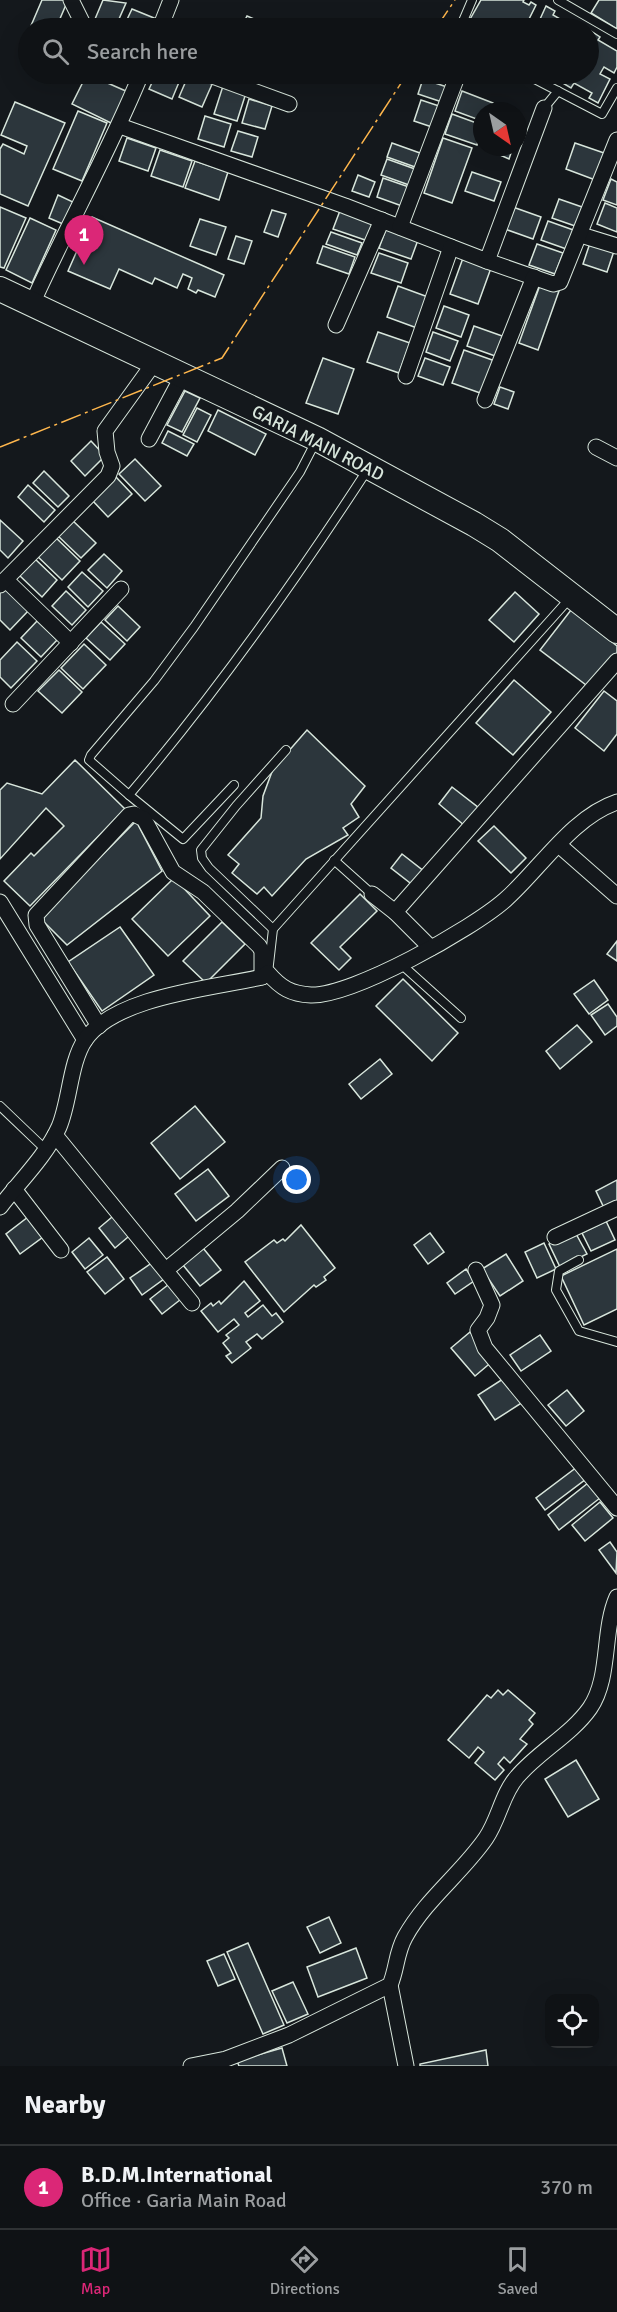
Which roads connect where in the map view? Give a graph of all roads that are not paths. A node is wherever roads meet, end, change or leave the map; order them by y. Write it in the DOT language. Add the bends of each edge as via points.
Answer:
graph roads {
  1 [pos="71,0"];
  2 [pos="171,0"];
  3 [pos="472,0"];
  4 [pos="558,0"];
  5 [pos="80,18"];
  6 [pos="163,18"];
  7 [pos="464,18"];
  8 [pos="589,18"];
  9 [pos="599,24"];
  10 [pos="617,34"];
  11 [pos="137,84"];
  12 [pos="234,84"];
  13 [pos="454,84"];
  14 [pos="544,84"];
  15 [pos="617,88"];
  16 [pos="558,91"];
  17 [pos="289,104"];
  18 [pos="543,108"];
  19 [pos="120,126"];
  20 [pos="617,140"];
  21 [pos="382,220"];
  22 [pos="400,227"];
  23 [pos="580,235"];
  24 [pos="451,246"];
  25 [pos="617,246"];
  26 [pos="487,261"];
  27 [pos="534,277"];
  28 [pos="0,289"];
  29 [pos="32,304"];
  30 [pos="336,325"];
  31 [pos="154,363"];
  32 [pos="406,376"];
  33 [pos="182,377"];
  34 [pos="484,400"];
  35 [pos="149,439"];
  36 [pos="317,439"];
  37 [pos="596,447"];
  38 [pos="617,458"];
  39 [pos="369,468"];
  40 [pos="3,583"];
  41 [pos="121,589"];
  42 [pos="572,596"];
  43 [pos="617,631"];
  44 [pos="71,643"];
  45 [pos="617,661"];
  46 [pos="13,704"];
  47 [pos="286,750"];
  48 [pos="234,784"];
  49 [pos="129,795"];
  50 [pos="617,802"];
  51 [pos="560,846"];
  52 [pos="334,860"];
  53 [pos="372,894"];
  54 [pos="617,896"];
  55 [pos="0,902"];
  56 [pos="395,912"];
  57 [pos="273,929"];
  58 [pos="431,948"];
  59 [pos="400,963"];
  60 [pos="265,975"];
  61 [pos="461,1018"];
  62 [pos="99,1026"];
  63 [pos="85,1040"];
  64 [pos="0,1106"];
  65 [pos="55,1136"];
  66 [pos="45,1149"];
  67 [pos="282,1168"];
  68 [pos="14,1189"];
  69 [pos="0,1208"];
  70 [pos="617,1208"];
  71 [pos="555,1237"];
  72 [pos="61,1250"];
  73 [pos="579,1260"];
  74 [pos="166,1270"];
  75 [pos="476,1270"];
  76 [pos="192,1303"];
  77 [pos="617,1342"];
  78 [pos="617,1508"];
  79 [pos="617,1597"];
  80 [pos="390,1985"];
  81 [pos="191,2066"];
  82 [pos="405,2066"];
  1 -- 5 [label="street"];
  2 -- 6 [label="street"];
  3 -- 7 [label="lane"];
  4 -- 8 [label="lane"];
  9 -- 10 [label="lane"];
  11 -- 19 [label="street"];
  12 -- 17 [label="street"];
  13 -- 22 [label="street"];
  14 -- 16 [label="lane"];
  15 -- 16 [label="lane" via="602,114"];
  16 -- 18 [label="lane"];
  18 -- 26 [label="street"];
  19 -- 21 [label="street"];
  19 -- 29 [label="street" via="75,210"];
  20 -- 23 [label="street"];
  21 -- 22 [label="street"];
  21 -- 30 [label="street"];
  22 -- 24 [label="street"];
  23 -- 25 [label="street"];
  23 -- 27 [label="street" via="560,282 553,284"];
  24 -- 26 [label="street"];
  24 -- 32 [label="street"];
  26 -- 27 [label="street"];
  27 -- 34 [label="street"];
  28 -- 29 [label="main road, GARIA MAIN ROAD"];
  29 -- 31 [label="main road, GARIA MAIN ROAD"];
  31 -- 33 [label="main road, GARIA MAIN ROAD"];
  31 -- 40 [label="street" via="105,431 111,471"];
  33 -- 35 [label="street"];
  33 -- 36 [label="main road, GARIA MAIN ROAD"];
  36 -- 39 [label="main road, GARIA MAIN ROAD"];
  36 -- 49 [label="lane" via="300,472 199,620 91,755 89,760 97,770"];
  37 -- 38 [label="street"];
  39 -- 42 [label="main road, GARIA MAIN ROAD" via="500,540"];
  39 -- 49 [label="lane" via="221,684"];
  40 -- 44 [label="street"];
  41 -- 44 [label="street"];
  42 -- 43 [label="main road, GARIA MAIN ROAD"];
  42 -- 52 [label="lane"];
  44 -- 46 [label="street"];
  45 -- 56 [label="street"];
  47 -- 57 [label="lane" via="201,850 208,868"];
  48 -- 49 [label="lane" via="183,839"];
  50 -- 51 [label="street" via="590,815"];
  51 -- 54 [label="street"];
  51 -- 58 [label="street" via="494,909"];
  52 -- 53 [label="lane"];
  52 -- 57 [label="lane"];
  53 -- 56 [label="street"];
  55 -- 63 [label="street"];
  56 -- 58 [label="street"];
  57 -- 60 [label="lane"];
  58 -- 59 [label="street"];
  59 -- 60 [label="street" via="347,987 316,994 286,990"];
  59 -- 61 [label="lane"];
  60 -- 62 [label="street" via="150,1001"];
  60 -- 62 [label="street" via="259,946 203,892 178,877 144,819 134,814 36,915 37,926"];
  62 -- 63 [label="street"];
  63 -- 65 [label="street"];
  64 -- 66 [label="lane"];
  65 -- 66 [label="street"];
  65 -- 74 [label="street"];
  66 -- 68 [label="street"];
  67 -- 74 [label="street"];
  68 -- 69 [label="street"];
  68 -- 72 [label="street"];
  70 -- 71 [label="street"];
  73 -- 77 [label="lane" via="560,1271 556,1290 579,1331"];
  74 -- 76 [label="street"];
  75 -- 78 [label="street" via="492,1305 478,1330 485,1348"];
  79 -- 80 [label="street" via="609,1620 598,1688 589,1709 509,1786 486,1839 421,1912 404,1938"];
  80 -- 81 [label="street" via="289,2035"];
  80 -- 82 [label="street"];
}
